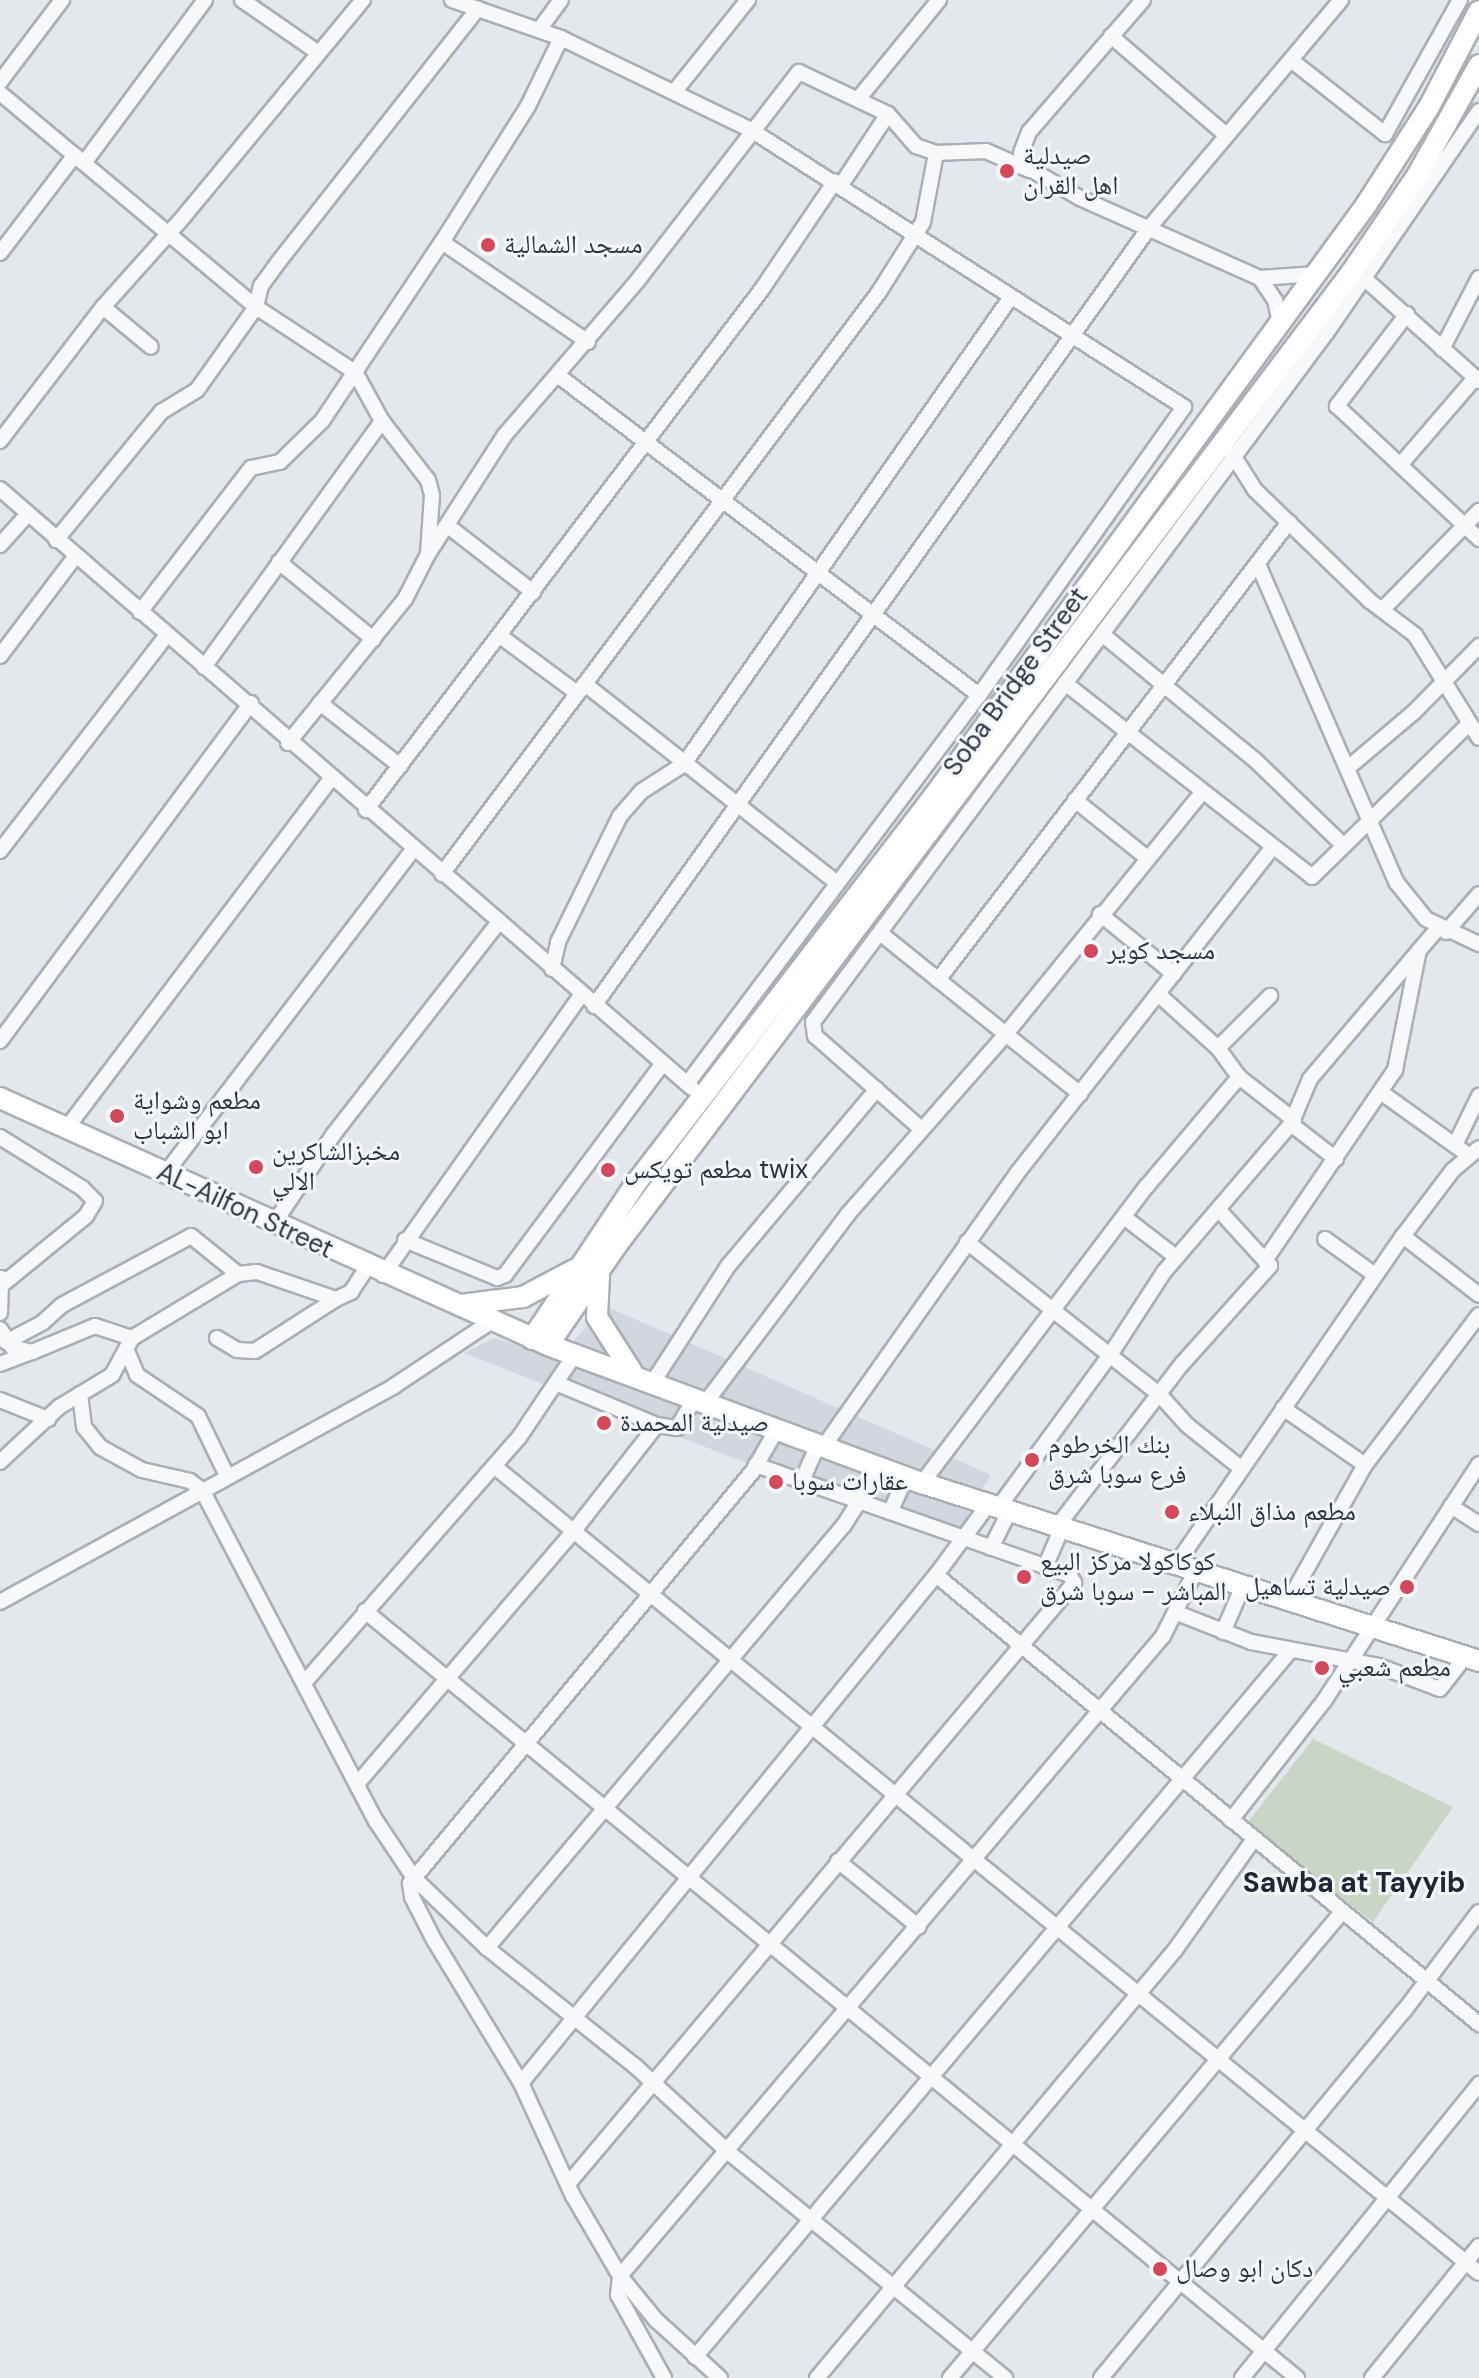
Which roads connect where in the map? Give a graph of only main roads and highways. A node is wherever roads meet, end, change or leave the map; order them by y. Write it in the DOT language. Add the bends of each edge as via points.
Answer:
graph roads {
  1 [pos="1479,11"];
  2 [pos="1479,65"];
  3 [pos="765,1018"];
  4 [pos="784,1030"];
  5 [pos="0,1098"];
  6 [pos="577,1268"];
  7 [pos="600,1271"];
  8 [pos="460,1305"];
  9 [pos="540,1342"];
  10 [pos="644,1379"];
  11 [pos="1472,1659"];
  1 -- 3 [label="highway, Soba Bridge Street" via="1416,130 1316,274"];
  2 -- 4 [label="highway, Soba Bridge Street" via="1375,238 1229,448"];
  3 -- 4 [label="highway"];
  3 -- 6 [label="highway, Soba Bridge Street" via="694,1090"];
  4 -- 7 [label="highway, Soba Bridge Street"];
  5 -- 8 [label="highway, AL-Ailfon Street"];
  6 -- 8 [label="highway" via="523,1297"];
  6 -- 9 [label="highway, Soba Bridge Street"];
  7 -- 9 [label="highway, Soba Bridge Street"];
  7 -- 10 [label="highway" via="597,1317"];
  8 -- 9 [label="highway, AL-Ailfon Street"];
  9 -- 10 [label="highway, AL-Ailfon Street"];
  10 -- 11 [label="highway, AL-Ailfon Street" via="1058,1529"];
}
